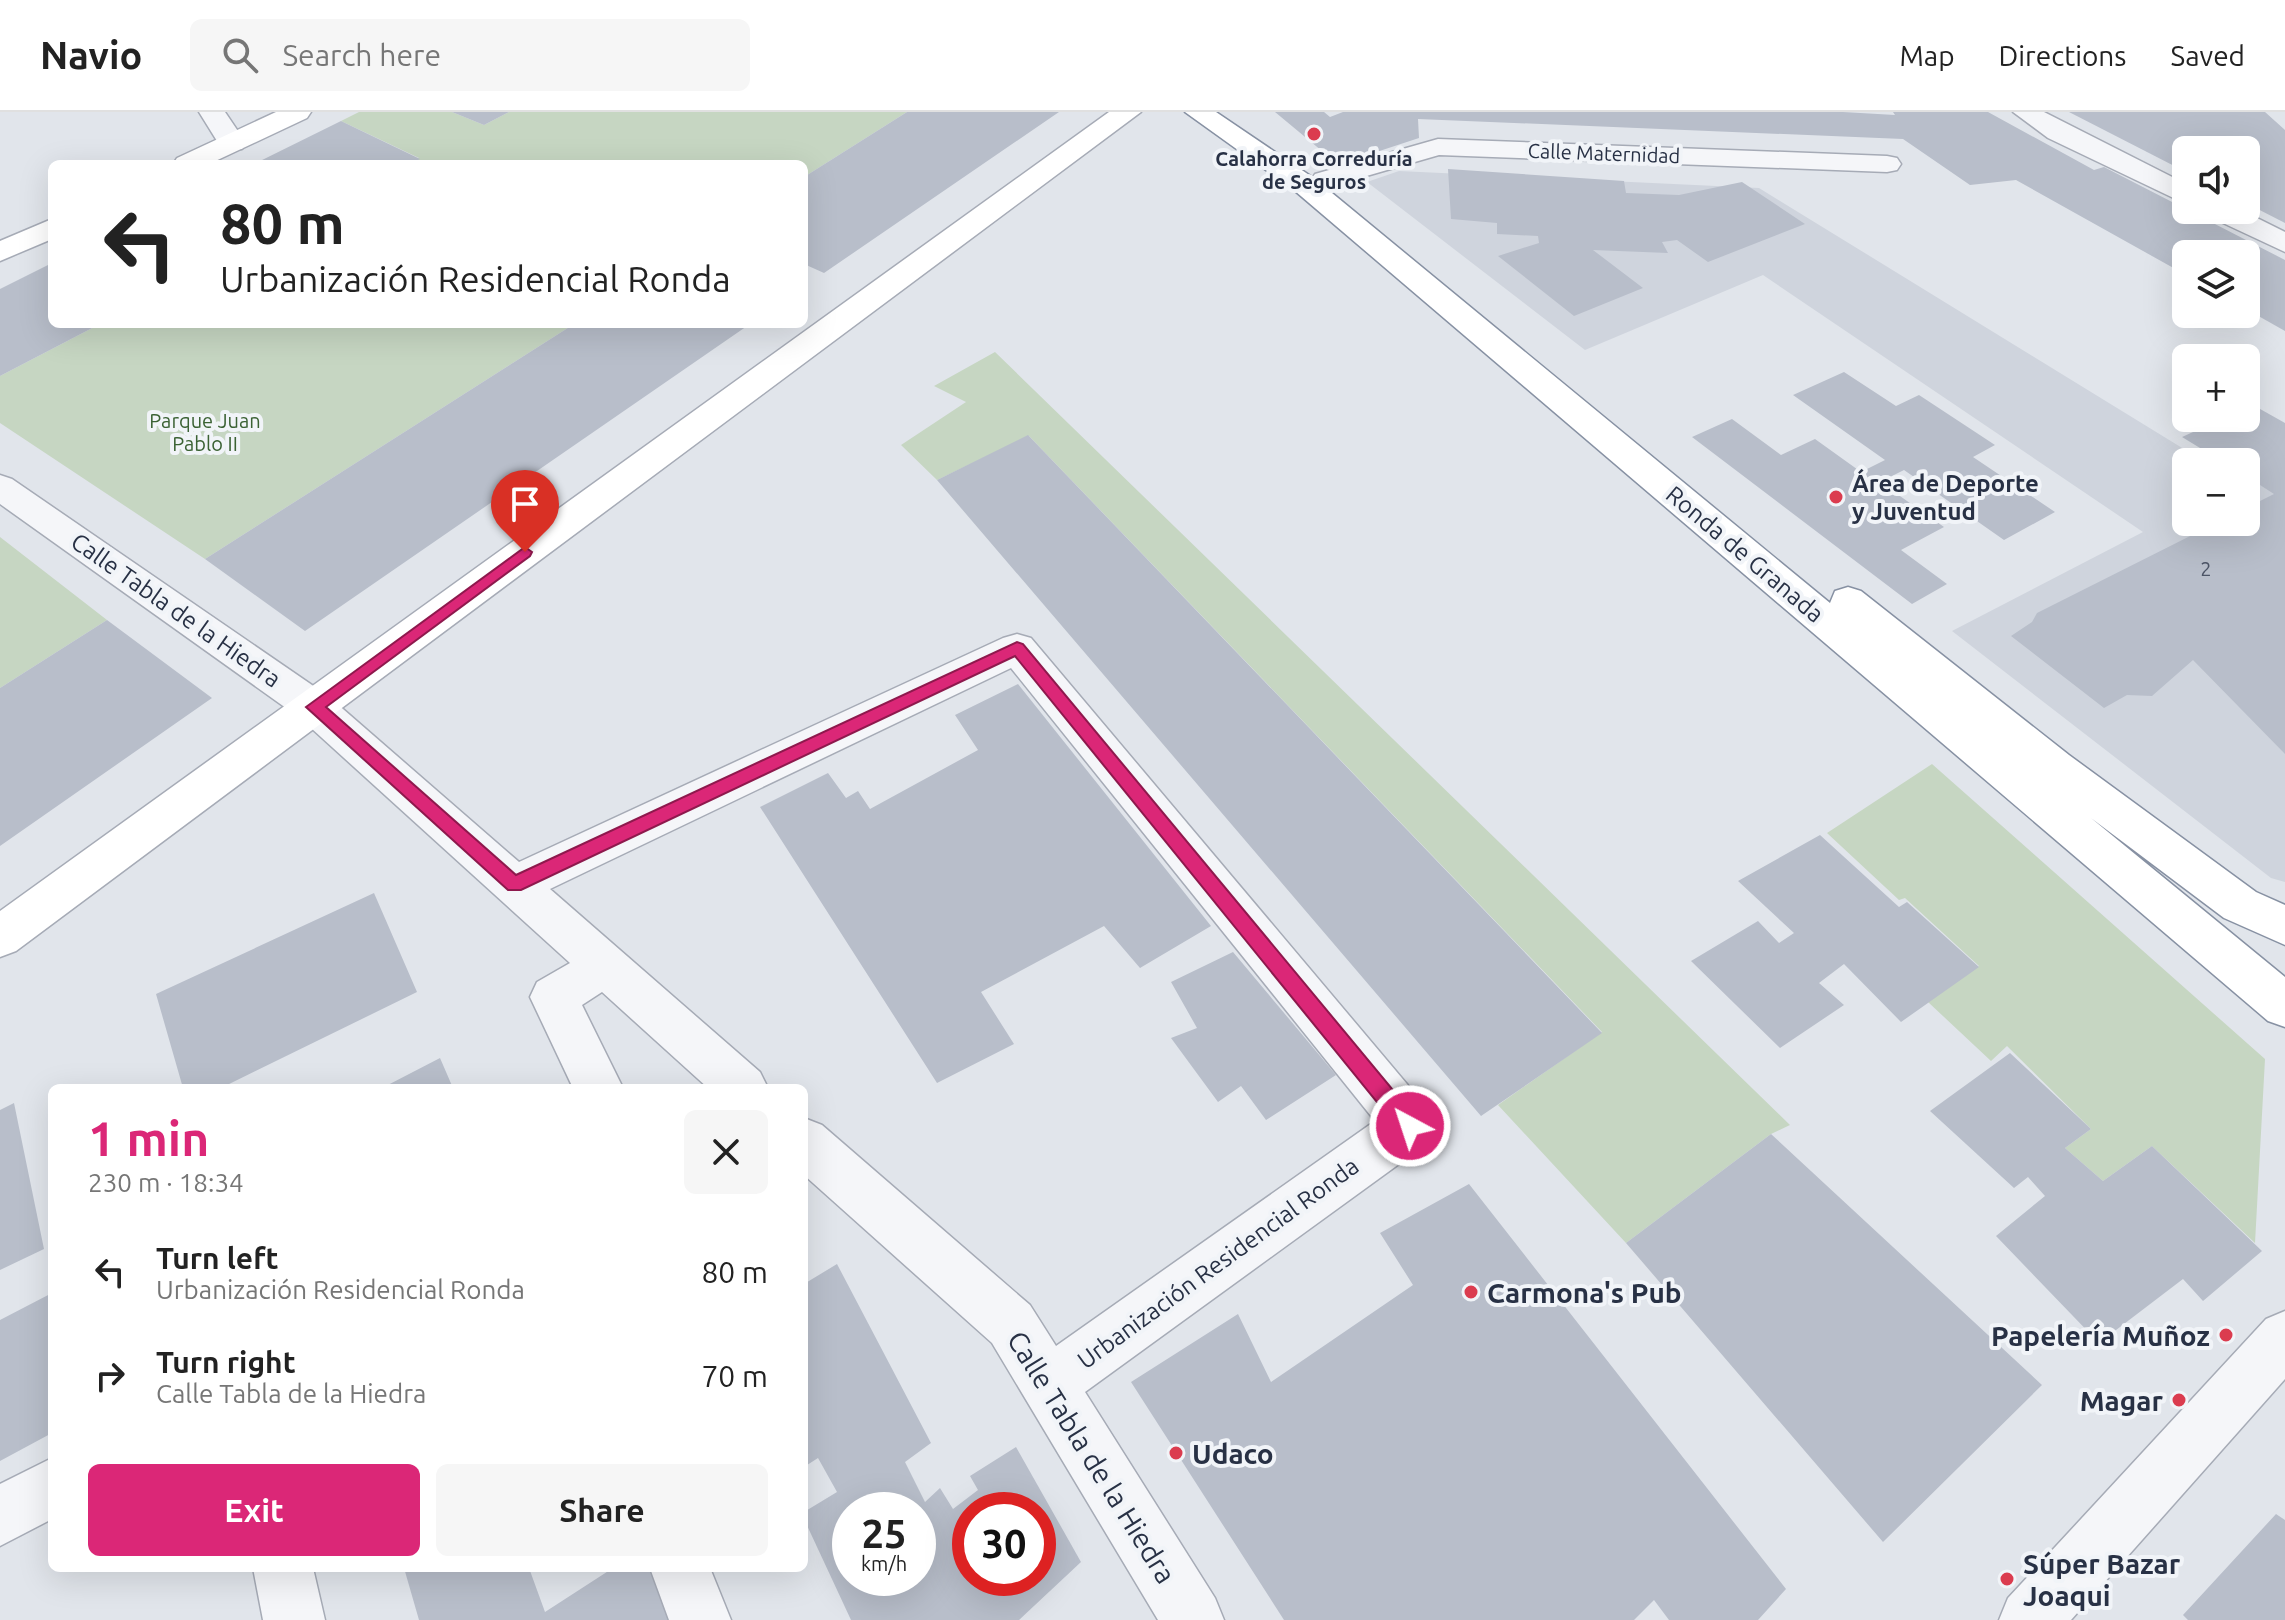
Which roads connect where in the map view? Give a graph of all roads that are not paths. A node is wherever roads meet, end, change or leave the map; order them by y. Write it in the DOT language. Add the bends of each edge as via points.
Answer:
graph roads {
  1 [pos="212,112"];
  2 [pos="298,112"];
  3 [pos="1128,112"];
  4 [pos="1198,112"];
  5 [pos="1228,112"];
  6 [pos="2026,112"];
  7 [pos="232,143"];
  8 [pos="196,160"];
  9 [pos="1887,164"];
  10 [pos="1325,180"];
  11 [pos="2172,188"];
  12 [pos="2246,224"];
  13 [pos="48,230"];
  14 [pos="2285,243"];
  15 [pos="0,252"];
  16 [pos="0,487"];
  17 [pos="314,707"];
  18 [pos="514,885"];
  19 [pos="2285,926"];
  20 [pos="0,937"];
  21 [pos="605,966"];
  22 [pos="2285,1006"];
  23 [pos="596,1084"];
  24 [pos="738,1084"];
  25 [pos="811,1158"];
  26 [pos="2285,1338"];
  27 [pos="1048,1385"];
  28 [pos="48,1489"];
  29 [pos="0,1516"];
  30 [pos="284,1572"];
  31 [pos="682,1572"];
  32 [pos="294,1620"];
  33 [pos="700,1620"];
  34 [pos="1193,1620"];
  35 [pos="2030,1620"];
  1 -- 7 [label="street"];
  2 -- 7 [label="main road"];
  3 -- 17 [label="main road"];
  4 -- 22 [label="main road, Ronda de Granada" via="1305,185"];
  5 -- 10 [label="main road, Ronda de Granada"];
  6 -- 11 [label="street"];
  7 -- 8 [label="main road"];
  9 -- 10 [label="street, Calle Maternidad" via="1438,147"];
  10 -- 19 [label="main road, Ronda de Granada" via="2054,767 2240,905"];
  12 -- 14 [label="street"];
  13 -- 15 [label="main road"];
  16 -- 17 [label="street, Calle Tabla de la Hiedra"];
  17 -- 18 [label="street, Calle Tabla de la Hiedra"];
  17 -- 20 [label="main road"];
  18 -- 21 [label="street, Calle Tabla de la Hiedra"];
  18 -- 27 [label="street, Urbanización Residencial Ronda" via="1017,648 1410,1126"];
  21 -- 23 [label="street" via="554,997"];
  21 -- 24 [label="street, Calle Tabla de la Hiedra"];
  25 -- 27 [label="street, Calle Tabla de la Hiedra" via="1011,1324"];
  26 -- 35 [label="street"];
  27 -- 34 [label="street, Calle Tabla de la Hiedra"];
  28 -- 29 [label="street"];
  30 -- 32 [label="street"];
  31 -- 33 [label="street"];
}
